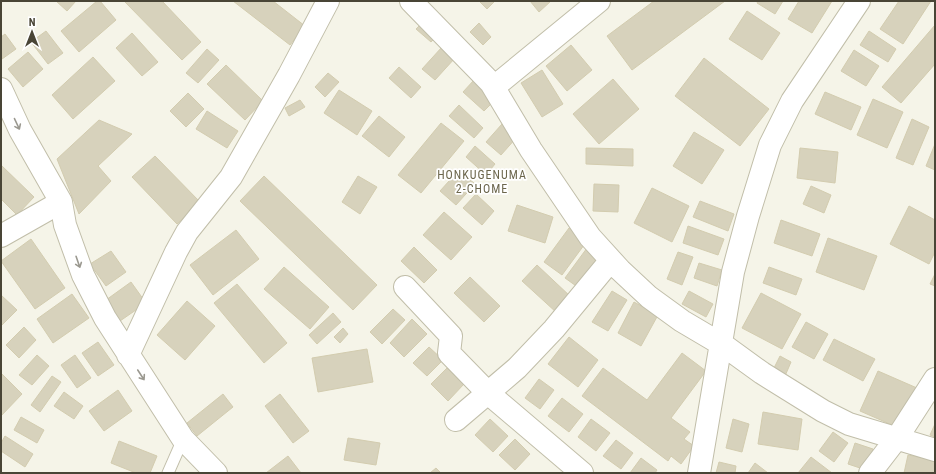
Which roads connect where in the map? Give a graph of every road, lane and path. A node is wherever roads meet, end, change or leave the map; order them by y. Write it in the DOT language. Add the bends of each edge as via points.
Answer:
graph roads {
  1 [pos="328,1"];
  2 [pos="411,1"];
  3 [pos="599,1"];
  4 [pos="859,1"];
  5 [pos="494,87"];
  6 [pos="1,89"];
  7 [pos="61,202"];
  8 [pos="1,236"];
  9 [pos="611,260"];
  10 [pos="405,288"];
  11 [pos="721,344"];
  12 [pos="128,355"];
  13 [pos="935,379"];
  14 [pos="488,393"];
  15 [pos="456,420"];
  16 [pos="897,438"];
  17 [pos="183,439"];
  18 [pos="935,450"];
  19 [pos="168,473"];
  20 [pos="216,473"];
  21 [pos="582,473"];
  22 [pos="699,473"];
  23 [pos="870,473"];
  1 -- 12 [label="street" via="230,177 187,232"];
  2 -- 5 [label="street"];
  3 -- 5 [label="street"];
  4 -- 11 [label="street" via="792,101 770,145 733,272"];
  5 -- 9 [label="street" via="531,150 590,237"];
  6 -- 7 [label="street, one-way" via="20,130"];
  7 -- 8 [label="street"];
  7 -- 12 [label="street, one-way" via="65,225 83,275"];
  9 -- 11 [label="street" via="649,297 682,321"];
  9 -- 14 [label="street" via="554,329 517,368"];
  10 -- 14 [label="street" via="451,336 448,353"];
  11 -- 16 [label="street" via="823,411 849,424"];
  11 -- 22 [label="street"];
  12 -- 17 [label="street, one-way"];
  13 -- 16 [label="street"];
  14 -- 15 [label="street"];
  14 -- 21 [label="street"];
  16 -- 18 [label="street"];
  16 -- 23 [label="street"];
  17 -- 19 [label="lane"];
  17 -- 20 [label="street"];
}
